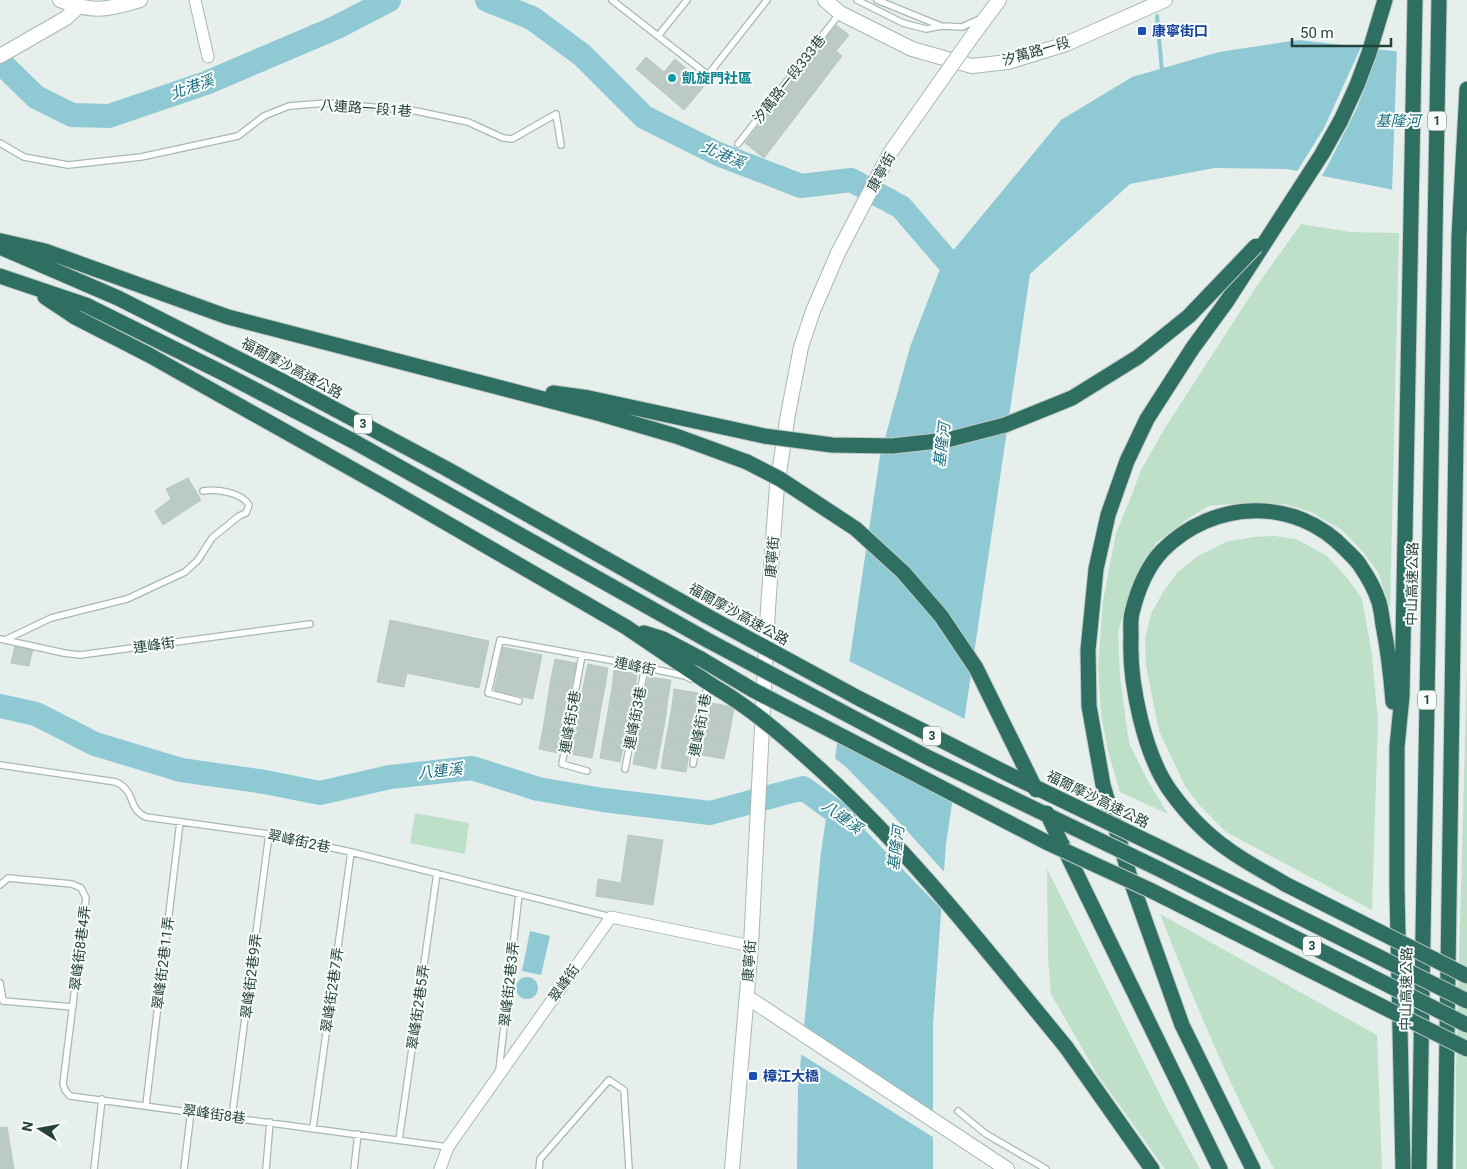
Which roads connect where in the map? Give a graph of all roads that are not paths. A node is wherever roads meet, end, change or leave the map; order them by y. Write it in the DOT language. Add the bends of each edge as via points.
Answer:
graph roads {
  1 [pos="60,0"];
  2 [pos="140,0"];
  3 [pos="196,0"];
  4 [pos="612,0"];
  5 [pos="688,0"];
  6 [pos="767,0"];
  7 [pos="825,0"];
  8 [pos="857,0"];
  9 [pos="877,0"];
  10 [pos="999,0"];
  11 [pos="1165,0"];
  12 [pos="1415,0"];
  13 [pos="1439,5"];
  14 [pos="1383,7"];
  15 [pos="78,8"];
  16 [pos="840,13"];
  17 [pos="986,16"];
  18 [pos="942,26"];
  19 [pos="658,36"];
  20 [pos="0,56"];
  21 [pos="208,57"];
  22 [pos="1467,89"];
  23 [pos="0,143"];
  24 [pos="738,144"];
  25 [pos="561,145"];
  26 [pos="1283,216"];
  27 [pos="6,246"];
  28 [pos="0,276"];
  29 [pos="28,284"];
  30 [pos="490,384"];
  31 [pos="203,491"];
  32 [pos="310,624"];
  33 [pos="626,627"];
  34 [pos="2,640"];
  35 [pos="582,655"];
  36 [pos="645,667"];
  37 [pos="710,686"];
  38 [pos="519,701"];
  39 [pos="762,715"];
  40 [pos="1398,747"];
  41 [pos="693,764"];
  42 [pos="0,765"];
  43 [pos="625,769"];
  44 [pos="587,771"];
  45 [pos="180,822"];
  46 [pos="270,834"];
  47 [pos="350,852"];
  48 [pos="437,873"];
  49 [pos="0,885"];
  50 [pos="519,894"];
  51 [pos="611,917"];
  52 [pos="751,946"];
  53 [pos="1467,976"];
  54 [pos="0,983"];
  55 [pos="747,997"];
  56 [pos="1467,1002"];
  57 [pos="72,1007"];
  58 [pos="1467,1025"];
  59 [pos="1467,1049"];
  60 [pos="499,1074"];
  61 [pos="102,1099"];
  62 [pos="146,1105"];
  63 [pos="191,1111"];
  64 [pos="958,1111"];
  65 [pos="232,1117"];
  66 [pos="270,1122"];
  67 [pos="313,1128"];
  68 [pos="358,1134"];
  69 [pos="399,1140"];
  70 [pos="448,1147"];
  71 [pos="94,1169"];
  72 [pos="184,1169"];
  73 [pos="266,1169"];
  74 [pos="354,1169"];
  75 [pos="440,1169"];
  76 [pos="539,1169"];
  77 [pos="629,1169"];
  78 [pos="732,1169"];
  79 [pos="1007,1169"];
  80 [pos="1046,1169"];
  81 [pos="1152,1169"];
  82 [pos="1220,1169"];
  83 [pos="1253,1169"];
  84 [pos="1403,1169"];
  85 [pos="1419,1169"];
  86 [pos="1445,1169"];
  1 -- 15 [label="street"];
  2 -- 15 [label="street" via="118,6"];
  3 -- 21 [label="street"];
  4 -- 19 [label="lane"];
  5 -- 19 [label="lane"];
  6 -- 19 [label="lane" via="708,75"];
  7 -- 16 [label="street, 汐萬路一段"];
  8 -- 18 [label="lane" via="903,23 926,29"];
  9 -- 18 [label="lane"];
  10 -- 17 [label="street, 康寧街"];
  11 -- 16 [label="street, 汐萬路一段" via="1066,44 1008,62 972,66 912,48"];
  12 -- 40 [label="highway" via="1402,696"];
  13 -- 85 [label="highway, 中山高速公路 / 1"];
  14 -- 26 [label="highway" via="1369,53 1340,120"];
  15 -- 20 [label="street"];
  16 -- 24 [label="lane, 汐萬路一段333巷"];
  17 -- 18 [label="lane" via="962,27"];
  17 -- 39 [label="street, 康寧街, bridge" via="890,153 838,253 801,347 777,486"];
  22 -- 86 [label="highway, 1" via="1459,237"];
  23 -- 25 [label="lane, 八連路一段1巷" via="24,156 68,164 141,157 238,136 264,116 289,106 326,103 416,111 468,122 512,139 556,114"];
  26 -- 30 [label="highway, bridge" via="1189,316 1138,357 1072,398 1005,425 946,440 892,446 832,445 764,436 589,398"];
  26 -- 83 [label="highway" via="1192,349 1152,412 1127,461 1108,515 1096,569 1088,650 1090,706 1103,785 1132,884 1182,1025"];
  27 -- 30 [label="highway" via="45,251 228,317"];
  27 -- 56 [label="highway, 福爾摩沙高速公路 / 3, bridge" via="282,381 860,699"];
  28 -- 29 [label="highway, 3"];
  29 -- 33 [label="highway" via="75,317 376,482"];
  29 -- 58 [label="highway, 3, bridge" via="86,305 225,374 929,758 1157,868"];
  30 -- 82 [label="highway, bridge" via="676,436 747,462 780,479 856,529 902,572 941,616 976,668"];
  31 -- 34 [label="lane" via="231,494 245,499 249,505 246,512 212,538 198,560 185,572 127,599 51,618"];
  32 -- 34 [label="lane, 連峰街" via="80,655"];
  33 -- 37 [label="highway"];
  33 -- 59 [label="highway, bridge" via="663,639 753,690 1031,835 1150,890"];
  35 -- 36 [label="lane, 連峰街"];
  35 -- 38 [label="lane, 連峰街" via="500,640 488,693"];
  35 -- 44 [label="lane, 連峰街5巷" via="562,764"];
  36 -- 37 [label="lane, 連峰街" via="685,676"];
  36 -- 43 [label="lane, 連峰街3巷"];
  37 -- 39 [label="lane, 連峰街"];
  37 -- 41 [label="lane, 連峰街1巷"];
  37 -- 81 [label="highway, bridge" via="738,700 862,808 949,904 1066,1047"];
  39 -- 52 [label="street, 康寧街"];
  40 -- 53 [label="highway, bridge" via="1390,662 1379,602 1361,565 1340,543 1324,530 1293,515 1242,510 1215,517 1186,532 1162,552 1143,580 1132,615 1130,661 1139,713 1152,755 1170,791 1200,826 1228,850 1285,884"];
  40 -- 84 [label="highway" via="1397,889"];
  42 -- 45 [label="lane, 翠峰街2巷" via="116,782 128,791 140,814"];
  45 -- 46 [label="lane, 翠峰街2巷"];
  45 -- 62 [label="lane, 翠峰街2巷11弄"];
  46 -- 47 [label="lane, 翠峰街2巷"];
  46 -- 65 [label="lane, 翠峰街2巷9弄"];
  47 -- 48 [label="lane, 翠峰街2巷"];
  47 -- 67 [label="lane, 翠峰街2巷7弄"];
  48 -- 50 [label="lane, 翠峰街2巷"];
  48 -- 69 [label="lane, 翠峰街2巷5弄"];
  49 -- 57 [label="lane, 翠峰街8巷4弄" via="8,878 72,884 84,892 86,898"];
  50 -- 51 [label="lane, 翠峰街2巷"];
  50 -- 60 [label="lane, 翠峰街2巷3弄"];
  51 -- 52 [label="street"];
  51 -- 60 [label="street, 翠峰街"];
  52 -- 55 [label="street, 康寧街"];
  54 -- 57 [label="lane, 翠峰街8巷4弄" via="3,1001"];
  55 -- 78 [label="street, 康寧街"];
  55 -- 79 [label="street"];
  57 -- 61 [label="lane, 翠峰街8巷" via="63,1084 70,1096"];
  60 -- 70 [label="street, 翠峰街"];
  61 -- 62 [label="lane, 翠峰街8巷"];
  61 -- 71 [label="lane"];
  62 -- 63 [label="lane, 翠峰街8巷"];
  63 -- 65 [label="lane, 翠峰街8巷"];
  63 -- 72 [label="lane"];
  64 -- 80 [label="lane" via="986,1134"];
  65 -- 66 [label="lane, 翠峰街8巷"];
  66 -- 67 [label="lane, 翠峰街8巷"];
  66 -- 73 [label="lane"];
  67 -- 68 [label="lane, 翠峰街8巷"];
  68 -- 69 [label="lane, 翠峰街8巷"];
  68 -- 74 [label="lane"];
  69 -- 70 [label="lane, 翠峰街8巷"];
  70 -- 75 [label="street, 翠峰街"];
  76 -- 77 [label="lane" via="540,1159 609,1080 624,1090"];
}
